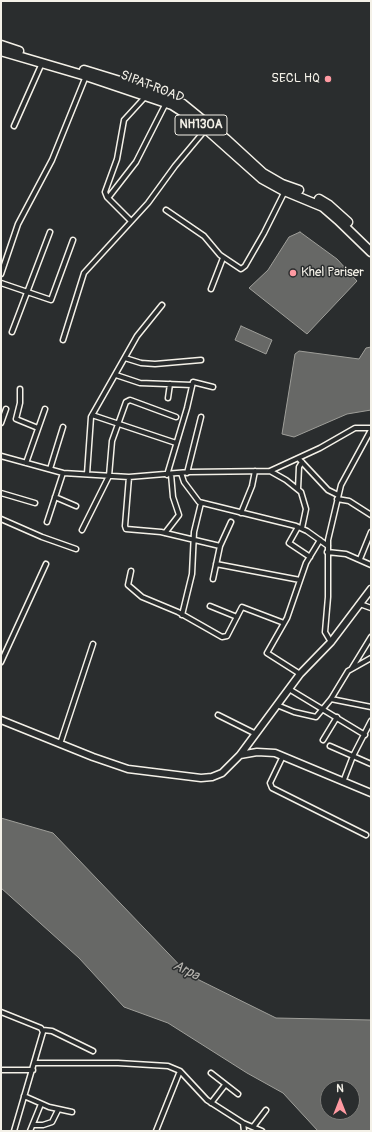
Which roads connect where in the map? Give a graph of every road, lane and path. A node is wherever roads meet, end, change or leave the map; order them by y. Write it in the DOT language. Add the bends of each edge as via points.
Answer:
graph roads {
  1 [pos="1,45"];
  2 [pos="1,51"];
  3 [pos="42,63"];
  4 [pos="87,74"];
  5 [pos="147,96"];
  6 [pos="166,100"];
  7 [pos="14,126"];
  8 [pos="206,129"];
  9 [pos="285,191"];
  10 [pos="108,198"];
  11 [pos="166,210"];
  12 [pos="132,221"];
  13 [pos="50,232"];
  14 [pos="73,240"];
  15 [pos="371,245"];
  16 [pos="371,252"];
  17 [pos="223,258"];
  18 [pos="1,274"];
  19 [pos="1,283"];
  20 [pos="211,289"];
  21 [pos="27,292"];
  22 [pos="162,305"];
  23 [pos="12,332"];
  24 [pos="63,340"];
  25 [pos="125,358"];
  26 [pos="201,360"];
  27 [pos="116,375"];
  28 [pos="170,384"];
  29 [pos="192,385"];
  30 [pos="213,387"];
  31 [pos="20,389"];
  32 [pos="168,398"];
  33 [pos="6,409"];
  34 [pos="45,409"];
  35 [pos="92,416"];
  36 [pos="176,417"];
  37 [pos="201,417"];
  38 [pos="1,423"];
  39 [pos="118,424"];
  40 [pos="63,427"];
  41 [pos="38,428"];
  42 [pos="371,429"];
  43 [pos="176,443"];
  44 [pos="1,456"];
  45 [pos="300,460"];
  46 [pos="26,463"];
  47 [pos="50,469"];
  48 [pos="255,471"];
  49 [pos="270,471"];
  50 [pos="63,473"];
  51 [pos="181,473"];
  52 [pos="187,473"];
  53 [pos="87,474"];
  54 [pos="169,475"];
  55 [pos="109,476"];
  56 [pos="129,477"];
  57 [pos="298,489"];
  58 [pos="1,493"];
  59 [pos="337,497"];
  60 [pos="55,498"];
  61 [pos="35,503"];
  62 [pos="201,503"];
  63 [pos="76,506"];
  64 [pos="241,512"];
  65 [pos="371,515"];
  66 [pos="1,519"];
  67 [pos="47,522"];
  68 [pos="231,522"];
  69 [pos="300,527"];
  70 [pos="82,530"];
  71 [pos="371,532"];
  72 [pos="165,533"];
  73 [pos="194,540"];
  74 [pos="320,540"];
  75 [pos="220,546"];
  76 [pos="328,546"];
  77 [pos="76,549"];
  78 [pos="327,552"];
  79 [pos="310,557"];
  80 [pos="360,560"];
  81 [pos="46,564"];
  82 [pos="216,564"];
  83 [pos="371,565"];
  84 [pos="131,571"];
  85 [pos="213,579"];
  86 [pos="300,580"];
  87 [pos="371,589"];
  88 [pos="360,604"];
  89 [pos="210,606"];
  90 [pos="371,608"];
  91 [pos="182,615"];
  92 [pos="236,617"];
  93 [pos="284,622"];
  94 [pos="371,637"];
  95 [pos="331,642"];
  96 [pos="93,644"];
  97 [pos="371,658"];
  98 [pos="1,662"];
  99 [pos="352,668"];
  100 [pos="300,674"];
  101 [pos="289,689"];
  102 [pos="331,699"];
  103 [pos="277,705"];
  104 [pos="371,707"];
  105 [pos="322,709"];
  106 [pos="218,715"];
  107 [pos="337,717"];
  108 [pos="1,720"];
  109 [pos="371,721"];
  110 [pos="256,734"];
  111 [pos="365,734"];
  112 [pos="371,735"];
  113 [pos="323,740"];
  114 [pos="60,744"];
  115 [pos="330,746"];
  116 [pos="240,755"];
  117 [pos="283,756"];
  118 [pos="354,756"];
  119 [pos="371,764"];
  120 [pos="343,782"];
  121 [pos="371,793"];
  122 [pos="366,836"];
  123 [pos="1,1012"];
  124 [pos="43,1030"];
  125 [pos="93,1051"];
  126 [pos="35,1063"];
  127 [pos="1,1070"];
  128 [pos="33,1070"];
  129 [pos="180,1071"];
  130 [pos="211,1073"];
  131 [pos="225,1085"];
  132 [pos="238,1094"];
  133 [pos="24,1096"];
  134 [pos="211,1103"];
  135 [pos="40,1104"];
  136 [pos="58,1110"];
  137 [pos="266,1110"];
  138 [pos="72,1112"];
  139 [pos="243,1123"];
  140 [pos="33,1125"];
  141 [pos="253,1126"];
  142 [pos="14,1131"];
  143 [pos="30,1131"];
  144 [pos="156,1131"];
  145 [pos="244,1131"];
  146 [pos="262,1131"];
  1 -- 4 [label="highway, SIPAT ROAD / NH130A"];
  2 -- 3 [label="highway, SIPAT ROAD / NH130A"];
  3 -- 4 [label="highway, SIPAT ROAD / NH130A"];
  3 -- 7 [label="street"];
  4 -- 5 [label="highway, SIPAT ROAD / NH130A"];
  4 -- 6 [label="highway, SIPAT ROAD / NH130A"];
  4 -- 18 [label="street" via="52,160 18,224"];
  5 -- 6 [label="highway, SIPAT ROAD / NH130A"];
  5 -- 10 [label="street" via="124,120 116,164 105,194"];
  6 -- 8 [label="highway, SIPAT ROAD / NH130A"];
  6 -- 10 [label="street" via="136,162"];
  6 -- 15 [label="highway, SIPAT ROAD / NH130A" via="196,113 263,173 329,205"];
  8 -- 9 [label="highway, SIPAT ROAD / NH130A" via="258,176"];
  8 -- 12 [label="street"];
  9 -- 16 [label="highway, SIPAT ROAD / NH130A" via="322,207"];
  9 -- 17 [label="street" via="245,266 239,268"];
  10 -- 12 [label="street"];
  11 -- 17 [label="street" via="204,236"];
  12 -- 24 [label="street" via="84,273"];
  13 -- 21 [label="street"];
  14 -- 21 [label="street" via="53,298 48,300"];
  17 -- 20 [label="street"];
  19 -- 21 [label="street"];
  21 -- 23 [label="street"];
  22 -- 25 [label="street" via="142,328"];
  25 -- 26 [label="street" via="150,364"];
  25 -- 27 [label="street"];
  27 -- 28 [label="street" via="135,382"];
  27 -- 35 [label="street"];
  28 -- 29 [label="street"];
  28 -- 32 [label="street"];
  29 -- 30 [label="street" via="195,382"];
  29 -- 43 [label="street"];
  31 -- 41 [label="street" via="16,419"];
  33 -- 38 [label="street"];
  34 -- 41 [label="street"];
  35 -- 39 [label="street"];
  35 -- 53 [label="street" via="89,426"];
  36 -- 39 [label="street" via="128,400"];
  37 -- 52 [label="street"];
  39 -- 43 [label="street"];
  39 -- 55 [label="street" via="112,441"];
  40 -- 47 [label="street"];
  41 -- 46 [label="street"];
  42 -- 45 [label="street" via="355,428"];
  42 -- 59 [label="street"];
  43 -- 54 [label="street"];
  44 -- 46 [label="street"];
  45 -- 49 [label="street"];
  45 -- 57 [label="street"];
  45 -- 59 [label="street"];
  46 -- 47 [label="street"];
  47 -- 50 [label="street"];
  48 -- 49 [label="street"];
  48 -- 52 [label="street"];
  48 -- 64 [label="street" via="252,486"];
  49 -- 57 [label="street"];
  50 -- 53 [label="street"];
  50 -- 60 [label="street"];
  51 -- 52 [label="street"];
  51 -- 54 [label="street"];
  51 -- 62 [label="street" via="189,489"];
  53 -- 55 [label="street"];
  54 -- 56 [label="street"];
  54 -- 72 [label="street" via="179,515"];
  55 -- 56 [label="street"];
  55 -- 70 [label="street"];
  56 -- 72 [label="street" via="125,528"];
  57 -- 69 [label="street" via="306,509"];
  58 -- 61 [label="street"];
  59 -- 65 [label="street" via="349,501"];
  59 -- 76 [label="street"];
  60 -- 63 [label="street"];
  60 -- 67 [label="street"];
  62 -- 64 [label="street"];
  62 -- 73 [label="street"];
  64 -- 69 [label="street"];
  66 -- 77 [label="street"];
  68 -- 75 [label="street"];
  69 -- 74 [label="street"];
  69 -- 79 [label="street" via="289,543"];
  71 -- 80 [label="street"];
  72 -- 73 [label="street"];
  73 -- 75 [label="street"];
  73 -- 91 [label="street" via="192,574"];
  74 -- 76 [label="street"];
  74 -- 79 [label="street"];
  75 -- 82 [label="street"];
  76 -- 78 [label="street"];
  78 -- 80 [label="street" via="346,554"];
  78 -- 95 [label="street" via="328,597 325,632"];
  79 -- 86 [label="street"];
  80 -- 83 [label="street"];
  81 -- 98 [label="street"];
  82 -- 85 [label="street"];
  82 -- 86 [label="street"];
  84 -- 91 [label="street" via="127,583 129,586 147,600"];
  86 -- 93 [label="street" via="292,607"];
  87 -- 88 [label="street"];
  88 -- 90 [label="street"];
  88 -- 95 [label="street"];
  89 -- 92 [label="street"];
  91 -- 92 [label="street" via="224,638"];
  92 -- 93 [label="street" via="242,606"];
  93 -- 100 [label="street" via="267,653"];
  94 -- 99 [label="street"];
  95 -- 100 [label="street"];
  96 -- 114 [label="street"];
  97 -- 99 [label="street"];
  99 -- 102 [label="street" via="344,675"];
  100 -- 101 [label="street"];
  101 -- 103 [label="street"];
  101 -- 105 [label="street"];
  102 -- 104 [label="street"];
  102 -- 105 [label="street"];
  103 -- 105 [label="street" via="310,717 316,717"];
  103 -- 110 [label="street"];
  105 -- 107 [label="street"];
  106 -- 110 [label="street"];
  107 -- 111 [label="street"];
  107 -- 113 [label="street"];
  108 -- 114 [label="street"];
  109 -- 111 [label="street"];
  110 -- 116 [label="street"];
  111 -- 112 [label="street"];
  111 -- 118 [label="street"];
  114 -- 116 [label="street" via="128,769 201,778 222,773"];
  115 -- 118 [label="street"];
  116 -- 117 [label="street" via="266,752"];
  117 -- 120 [label="street"];
  117 -- 122 [label="street" via="270,787"];
  118 -- 119 [label="street"];
  118 -- 120 [label="street"];
  120 -- 121 [label="street"];
  123 -- 124 [label="street"];
  124 -- 125 [label="street" via="52,1031"];
  124 -- 126 [label="street"];
  126 -- 128 [label="street"];
  126 -- 129 [label="street" via="118,1063 168,1066"];
  127 -- 128 [label="street"];
  128 -- 133 [label="street"];
  129 -- 134 [label="street"];
  129 -- 144 [label="street"];
  130 -- 131 [label="street"];
  131 -- 132 [label="street"];
  131 -- 134 [label="street"];
  133 -- 135 [label="street"];
  133 -- 142 [label="street"];
  134 -- 139 [label="street"];
  135 -- 136 [label="street"];
  135 -- 140 [label="street"];
  136 -- 138 [label="street"];
  136 -- 140 [label="street" via="52,1122"];
  137 -- 141 [label="street"];
  139 -- 141 [label="street"];
  139 -- 145 [label="street"];
  140 -- 143 [label="street"];
  141 -- 146 [label="street"];
}
